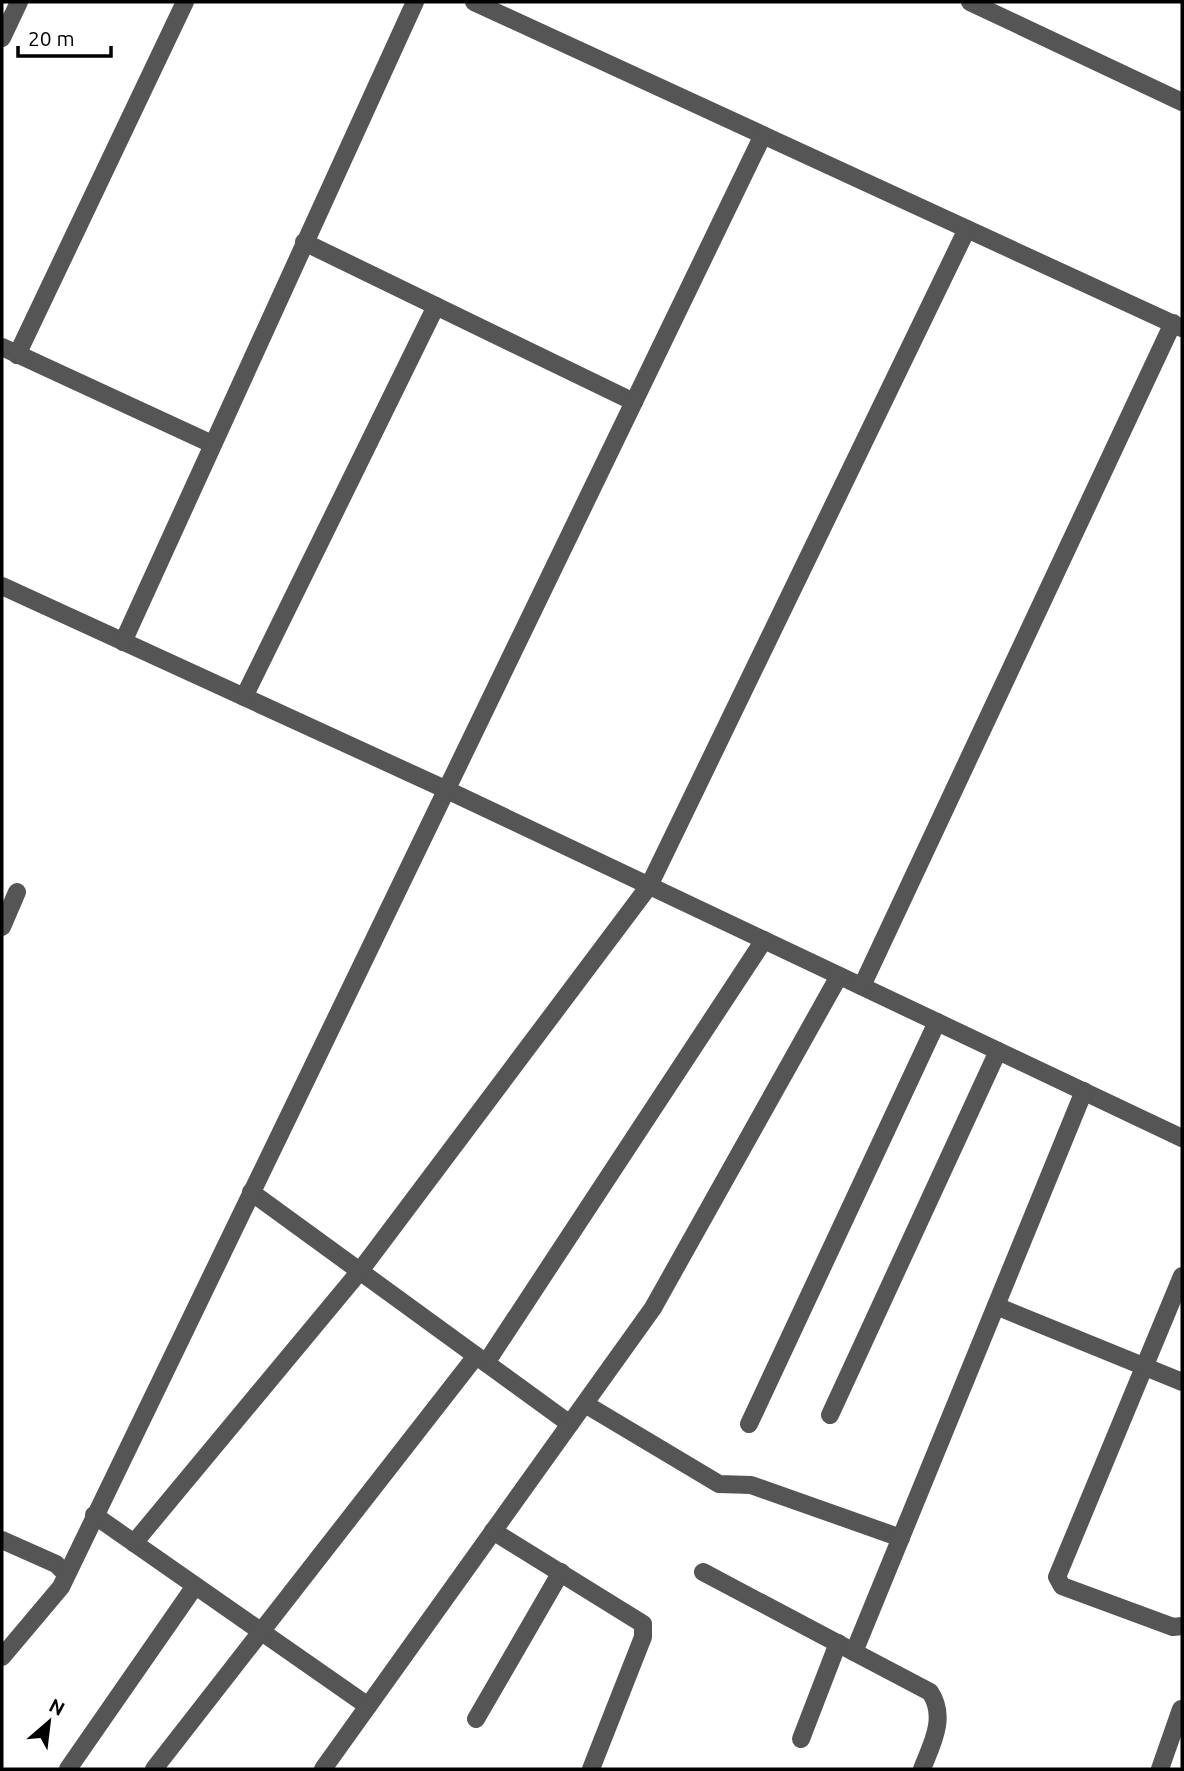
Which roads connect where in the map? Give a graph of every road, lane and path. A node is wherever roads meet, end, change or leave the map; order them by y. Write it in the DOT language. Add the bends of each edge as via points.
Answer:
graph roads {
  1 [pos="19,2"];
  2 [pos="185,2"];
  3 [pos="415,2"];
  4 [pos="474,2"];
  5 [pos="970,2"];
  6 [pos="2,38"];
  7 [pos="1182,102"];
  8 [pos="763,135"];
  9 [pos="967,229"];
  10 [pos="304,243"];
  11 [pos="436,306"];
  12 [pos="1178,325"];
  13 [pos="10,351"];
  14 [pos="634,402"];
  15 [pos="212,444"];
  16 [pos="2,586"];
  17 [pos="123,642"];
  18 [pos="244,697"];
  19 [pos="447,790"];
  20 [pos="649,886"];
  21 [pos="17,892"];
  22 [pos="2,926"];
  23 [pos="764,940"];
  24 [pos="839,976"];
  25 [pos="862,986"];
  26 [pos="937,1022"];
  27 [pos="998,1051"];
  28 [pos="1084,1091"];
  29 [pos="1182,1138"];
  30 [pos="251,1192"];
  31 [pos="360,1271"];
  32 [pos="1182,1276"];
  33 [pos="996,1306"];
  34 [pos="481,1360"];
  35 [pos="1143,1364"];
  36 [pos="1182,1382"];
  37 [pos="585,1404"];
  38 [pos="830,1415"];
  39 [pos="570,1424"];
  40 [pos="749,1424"];
  41 [pos="94,1515"];
  42 [pos="493,1531"];
  43 [pos="901,1538"];
  44 [pos="2,1540"];
  45 [pos="134,1543"];
  46 [pos="561,1572"];
  47 [pos="703,1572"];
  48 [pos="65,1573"];
  49 [pos="195,1586"];
  50 [pos="1182,1626"];
  51 [pos="261,1631"];
  52 [pos="838,1643"];
  53 [pos="854,1652"];
  54 [pos="2,1657"];
  55 [pos="368,1706"];
  56 [pos="1181,1709"];
  57 [pos="476,1719"];
  58 [pos="801,1739"];
  59 [pos="68,1769"];
  60 [pos="154,1769"];
  61 [pos="323,1769"];
  62 [pos="591,1769"];
  63 [pos="922,1769"];
  64 [pos="1160,1769"];
  1 -- 6 [label="street"];
  2 -- 13 [label="street"];
  3 -- 10 [label="street"];
  4 -- 8 [label="street"];
  5 -- 7 [label="street"];
  8 -- 9 [label="street"];
  8 -- 14 [label="street"];
  9 -- 12 [label="street"];
  9 -- 20 [label="street"];
  10 -- 11 [label="street"];
  10 -- 15 [label="street"];
  11 -- 14 [label="street"];
  11 -- 18 [label="street"];
  12 -- 25 [label="street"];
  13 -- 15 [label="street"];
  14 -- 19 [label="street"];
  15 -- 17 [label="street"];
  16 -- 17 [label="street"];
  17 -- 18 [label="street"];
  18 -- 19 [label="street"];
  19 -- 20 [label="street"];
  19 -- 30 [label="street"];
  20 -- 23 [label="street"];
  20 -- 31 [label="street"];
  21 -- 22 [label="street"];
  23 -- 24 [label="street"];
  23 -- 34 [label="street"];
  24 -- 25 [label="street"];
  24 -- 37 [label="street" via="653,1308"];
  25 -- 26 [label="street"];
  26 -- 27 [label="street"];
  26 -- 40 [label="street"];
  27 -- 28 [label="street"];
  27 -- 38 [label="street"];
  28 -- 29 [label="street"];
  28 -- 33 [label="street"];
  30 -- 31 [label="street"];
  30 -- 41 [label="street"];
  31 -- 34 [label="street"];
  31 -- 45 [label="street"];
  32 -- 35 [label="street"];
  33 -- 35 [label="street"];
  33 -- 43 [label="street"];
  34 -- 39 [label="street"];
  34 -- 51 [label="street"];
  35 -- 36 [label="street"];
  35 -- 50 [label="street" via="1123,1425 1057,1577 1062,1586 1173,1627"];
  37 -- 39 [label="street"];
  37 -- 43 [label="street" via="719,1483 751,1485"];
  39 -- 42 [label="street"];
  41 -- 45 [label="street"];
  41 -- 48 [label="street"];
  42 -- 46 [label="street"];
  42 -- 55 [label="street"];
  43 -- 53 [label="street"];
  44 -- 48 [label="street" via="56,1563"];
  45 -- 49 [label="street"];
  46 -- 57 [label="street"];
  46 -- 62 [label="street" via="638,1619 645,1630"];
  47 -- 52 [label="street"];
  48 -- 54 [label="street" via="61,1587"];
  49 -- 51 [label="street"];
  49 -- 59 [label="street"];
  51 -- 55 [label="street"];
  51 -- 60 [label="street"];
  52 -- 53 [label="street"];
  52 -- 58 [label="street"];
  53 -- 63 [label="street" via="930,1692 937,1702 935,1737"];
  55 -- 61 [label="street"];
  56 -- 64 [label="street"];
}
